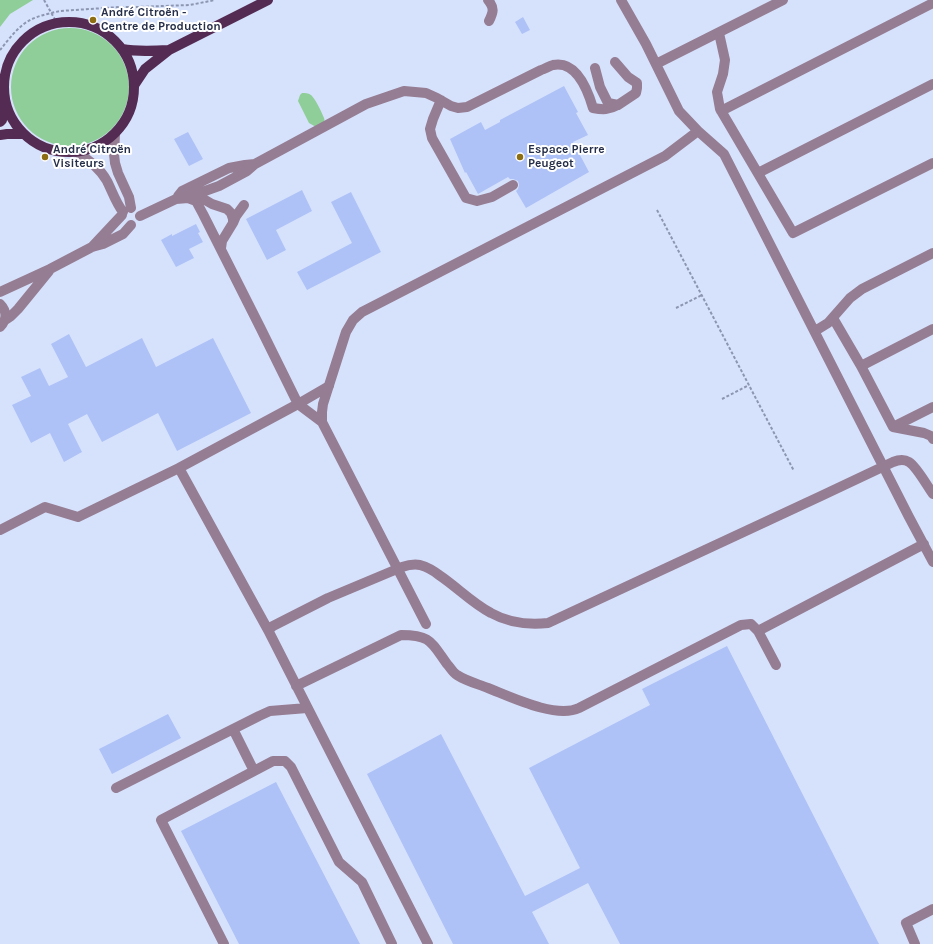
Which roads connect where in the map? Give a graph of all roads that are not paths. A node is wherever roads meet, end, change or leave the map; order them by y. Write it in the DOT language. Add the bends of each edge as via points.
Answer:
graph roads {
  1 [pos="268,0"];
  2 [pos="488,0"];
  3 [pos="621,0"];
  4 [pos="628,0"];
  5 [pos="783,0"];
  6 [pos="933,3"];
  7 [pos="489,21"];
  8 [pos="719,32"];
  9 [pos="646,44"];
  10 [pos="122,49"];
  11 [pos="169,50"];
  12 [pos="615,62"];
  13 [pos="656,64"];
  14 [pos="595,68"];
  15 [pos="135,84"];
  16 [pos="933,84"];
  17 [pos="5,97"];
  18 [pos="605,97"];
  19 [pos="441,100"];
  20 [pos="591,100"];
  21 [pos="618,105"];
  22 [pos="722,111"];
  23 [pos="0,122"];
  24 [pos="698,131"];
  25 [pos="24,134"];
  26 [pos="115,134"];
  27 [pos="0,135"];
  28 [pos="77,152"];
  29 [pos="933,163"];
  30 [pos="758,173"];
  31 [pos="513,185"];
  32 [pos="182,198"];
  33 [pos="224,208"];
  34 [pos="125,212"];
  35 [pos="140,216"];
  36 [pos="233,223"];
  37 [pos="131,226"];
  38 [pos="92,247"];
  39 [pos="221,248"];
  40 [pos="933,253"];
  41 [pos="50,269"];
  42 [pos="0,292"];
  43 [pos="0,304"];
  44 [pos="833,318"];
  45 [pos="3,323"];
  46 [pos="933,329"];
  47 [pos="814,331"];
  48 [pos="861,366"];
  49 [pos="329,386"];
  50 [pos="298,404"];
  51 [pos="933,407"];
  52 [pos="322,422"];
  53 [pos="893,427"];
  54 [pos="933,439"];
  55 [pos="883,466"];
  56 [pos="179,468"];
  57 [pos="932,492"];
  58 [pos="0,530"];
  59 [pos="924,544"];
  60 [pos="933,562"];
  61 [pos="398,569"];
  62 [pos="426,624"];
  63 [pos="268,630"];
  64 [pos="758,631"];
  65 [pos="776,665"];
  66 [pos="296,686"];
  67 [pos="307,708"];
  68 [pos="233,729"];
  69 [pos="254,771"];
  70 [pos="116,788"];
  71 [pos="933,909"];
  72 [pos="224,944"];
  73 [pos="392,944"];
  74 [pos="428,944"];
  75 [pos="916,944"];
  1 -- 11 [label="main road"];
  2 -- 7 [label="lane" via="493,12"];
  3 -- 9 [label="lane"];
  4 -- 9 [label="lane"];
  5 -- 8 [label="lane"];
  6 -- 22 [label="lane"];
  8 -- 13 [label="lane"];
  8 -- 22 [label="lane" via="725,60 717,92"];
  9 -- 13 [label="lane"];
  10 -- 11 [label="main road"];
  10 -- 15 [label="main road" via="131,66"];
  10 -- 17 [label="main road" via="110,36 85,24 57,23 48,26 22,42 11,58 5,77"];
  11 -- 15 [label="main road" via="145,69"];
  12 -- 21 [label="lane" via="637,83 636,93"];
  13 -- 24 [label="lane" via="679,111"];
  14 -- 18 [label="lane"];
  15 -- 26 [label="main road" via="128,116"];
  16 -- 30 [label="lane"];
  17 -- 23 [label="main road"];
  17 -- 25 [label="main road" via="11,118"];
  18 -- 20 [label="lane" via="600,106"];
  18 -- 21 [label="lane" via="608,103"];
  19 -- 20 [label="lane" via="451,106 467,108 554,65 568,67 577,74"];
  19 -- 31 [label="lane" via="430,129 432,138 466,198 477,201 492,197"];
  19 -- 32 [label="lane" via="426,93 404,91 387,96 366,104 255,164 229,168 182,190"];
  20 -- 21 [label="lane" via="594,108 602,110"];
  22 -- 30 [label="lane"];
  24 -- 47 [label="lane" via="724,154"];
  24 -- 49 [label="lane" via="665,156 362,312 353,320 346,332"];
  25 -- 27 [label="main road"];
  25 -- 28 [label="main road" via="33,142 54,151"];
  26 -- 28 [label="main road" via="94,148"];
  26 -- 34 [label="lane" via="115,163 129,197"];
  28 -- 34 [label="lane" via="102,173 120,208"];
  29 -- 30 [label="lane" via="793,233"];
  32 -- 33 [label="lane" via="200,197"];
  32 -- 35 [label="lane"];
  32 -- 39 [label="lane" via="196,201"];
  33 -- 36 [label="lane" via="231,212"];
  33 -- 36 [label="lane" via="244,205"];
  34 -- 35 [label="lane" via="135,209"];
  34 -- 37 [label="lane" via="123,221"];
  34 -- 38 [label="lane"];
  35 -- 37 [label="lane" via="138,222"];
  36 -- 39 [label="lane" via="222,241"];
  37 -- 38 [label="lane" via="123,234"];
  38 -- 41 [label="lane"];
  39 -- 50 [label="lane"];
  40 -- 44 [label="lane" via="862,288"];
  41 -- 42 [label="lane"];
  41 -- 45 [label="lane" via="18,309"];
  43 -- 45 [label="lane" via="6,316"];
  44 -- 47 [label="lane"];
  44 -- 48 [label="lane"];
  46 -- 48 [label="lane"];
  47 -- 55 [label="lane"];
  48 -- 53 [label="lane"];
  49 -- 50 [label="lane"];
  49 -- 52 [label="lane" via="323,404"];
  50 -- 52 [label="lane"];
  50 -- 56 [label="lane"];
  51 -- 53 [label="lane"];
  52 -- 61 [label="lane"];
  53 -- 54 [label="lane" via="924,433"];
  55 -- 57 [label="lane" via="897,460 908,462"];
  55 -- 59 [label="lane"];
  55 -- 61 [label="lane" via="548,623 521,623 492,613 434,571 421,565 411,564"];
  56 -- 58 [label="lane" via="78,517 45,507"];
  56 -- 63 [label="lane"];
  59 -- 60 [label="lane"];
  59 -- 64 [label="lane"];
  61 -- 62 [label="lane"];
  61 -- 63 [label="lane" via="328,598"];
  63 -- 66 [label="lane"];
  64 -- 65 [label="lane"];
  64 -- 66 [label="lane" via="751,624 741,626 569,711 539,708 455,675 438,649 430,642 414,635 401,635"];
  66 -- 67 [label="lane"];
  67 -- 68 [label="lane" via="270,712"];
  67 -- 74 [label="lane"];
  68 -- 69 [label="lane"];
  68 -- 70 [label="lane"];
  69 -- 72 [label="lane" via="160,820"];
  69 -- 73 [label="lane" via="273,761 285,761 291,767 339,862 362,882"];
  71 -- 75 [label="lane" via="906,923"];
}
